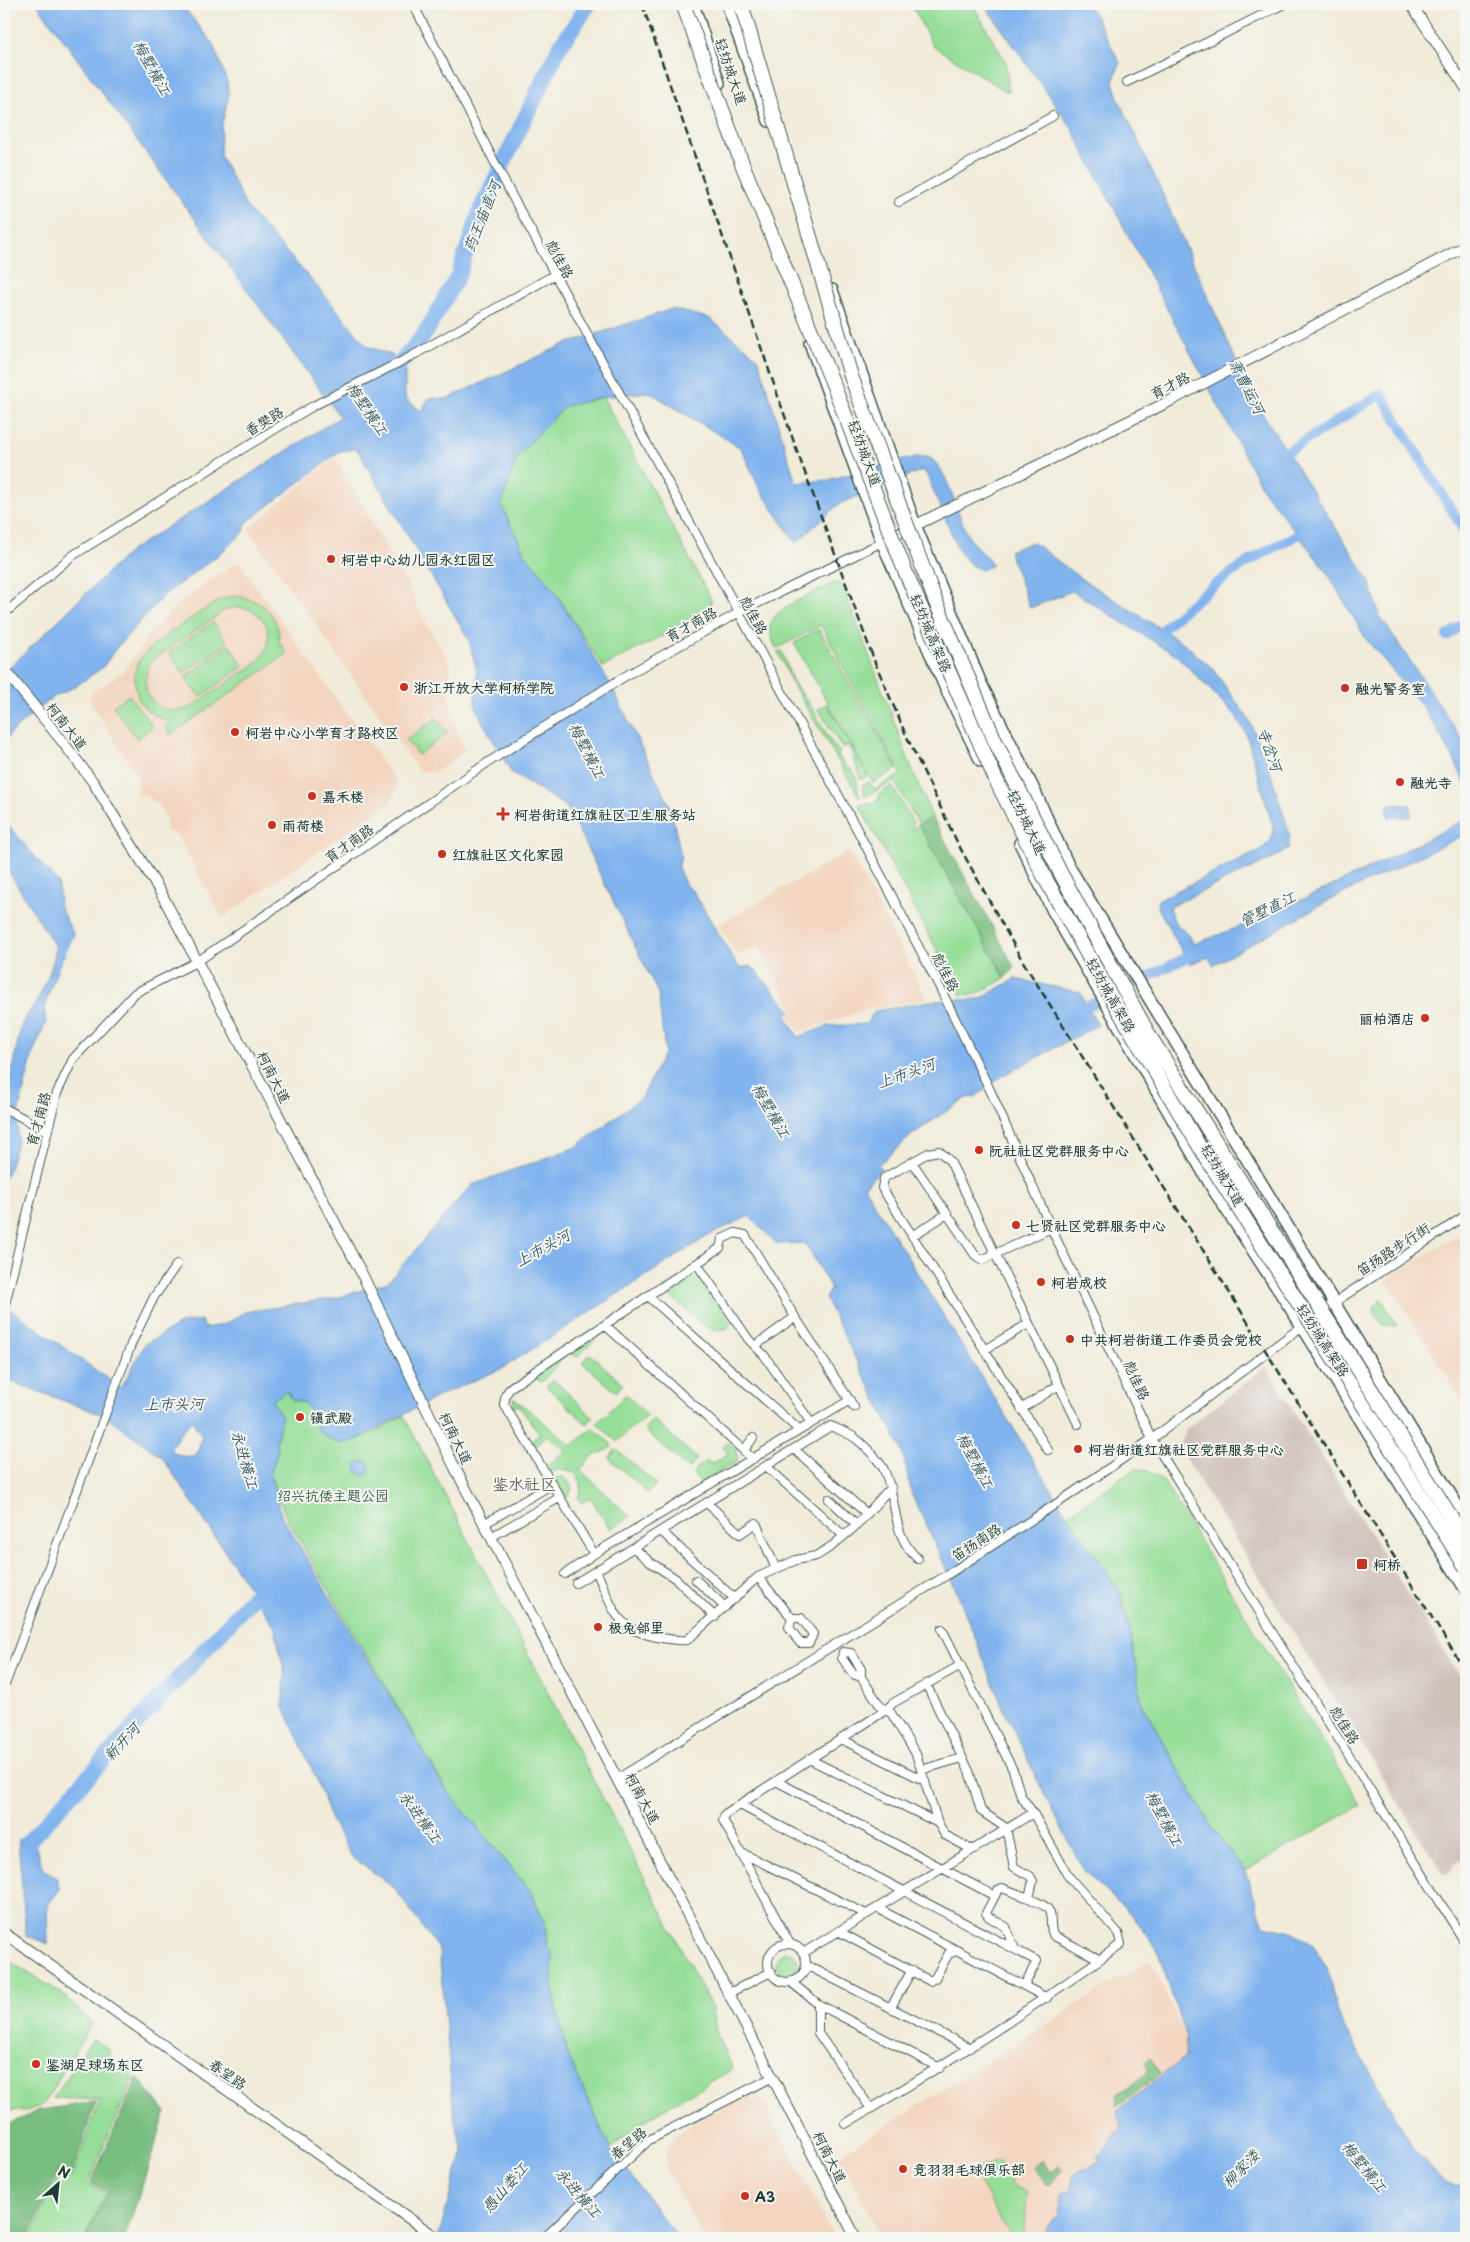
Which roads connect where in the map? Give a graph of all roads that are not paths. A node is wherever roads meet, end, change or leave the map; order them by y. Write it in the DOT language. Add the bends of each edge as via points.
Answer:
graph roads {
  1 [pos="413,4"];
  2 [pos="683,4"];
  3 [pos="693,4"];
  4 [pos="727,4"];
  5 [pos="741,4"];
  6 [pos="1284,4"];
  7 [pos="1411,4"];
  8 [pos="1127,82"];
  9 [pos="1466,88"];
  10 [pos="1053,116"];
  11 [pos="899,202"];
  12 [pos="1466,246"];
  13 [pos="554,275"];
  14 [pos="915,525"];
  15 [pos="882,542"];
  16 [pos="738,613"];
  17 [pos="4,614"];
  18 [pos="4,669"];
  19 [pos="198,961"];
  20 [pos="4,1108"];
  21 [pos="47,1131"];
  22 [pos="912,1162"];
  23 [pos="947,1214"];
  24 [pos="1466,1216"];
  25 [pos="1051,1228"];
  26 [pos="912,1236"];
  27 [pos="994,1252"];
  28 [pos="177,1264"];
  29 [pos="697,1264"];
  30 [pos="648,1296"];
  31 [pos="1332,1302"];
  32 [pos="4,1308"];
  33 [pos="795,1317"];
  34 [pos="1028,1324"];
  35 [pos="605,1325"];
  36 [pos="1302,1326"];
  37 [pos="755,1346"];
  38 [pos="984,1350"];
  39 [pos="1059,1385"];
  40 [pos="1021,1409"];
  41 [pos="811,1423"];
  42 [pos="1078,1424"];
  43 [pos="799,1430"];
  44 [pos="753,1438"];
  45 [pos="1152,1439"];
  46 [pos="794,1449"];
  47 [pos="744,1450"];
  48 [pos="1048,1450"];
  49 [pos="753,1459"];
  50 [pos="766,1466"];
  51 [pos="551,1485"];
  52 [pos="890,1487"];
  53 [pos="559,1498"];
  54 [pos="829,1499"];
  55 [pos="707,1503"];
  56 [pos="867,1514"];
  57 [pos="1466,1520"];
  58 [pos="484,1524"];
  59 [pos="857,1526"];
  60 [pos="661,1531"];
  61 [pos="844,1536"];
  62 [pos="491,1537"];
  63 [pos="1466,1541"];
  64 [pos="634,1548"];
  65 [pos="594,1554"];
  66 [pos="918,1559"];
  67 [pos="1466,1567"];
  68 [pos="776,1569"];
  69 [pos="596,1571"];
  70 [pos="564,1574"];
  71 [pos="758,1577"];
  72 [pos="696,1580"];
  73 [pos="576,1583"];
  74 [pos="1466,1590"];
  75 [pos="735,1598"];
  76 [pos="725,1607"];
  77 [pos="715,1616"];
  78 [pos="792,1618"];
  79 [pos="942,1629"];
  80 [pos="809,1643"];
  81 [pos="838,1643"];
  82 [pos="818,1656"];
  83 [pos="961,1665"];
  84 [pos="6,1682"];
  85 [pos="926,1684"];
  86 [pos="886,1710"];
  87 [pos="841,1739"];
  88 [pos="962,1758"];
  89 [pos="809,1759"];
  90 [pos="921,1770"];
  91 [pos="617,1779"];
  92 [pos="776,1781"];
  93 [pos="925,1781"];
  94 [pos="740,1805"];
  95 [pos="1033,1813"];
  96 [pos="938,1822"];
  97 [pos="1006,1828"];
  98 [pos="971,1849"];
  99 [pos="740,1852"];
  100 [pos="942,1867"];
  101 [pos="905,1890"];
  102 [pos="995,1896"];
  103 [pos="1029,1898"];
  104 [pos="877,1908"];
  105 [pos="866,1914"];
  106 [pos="838,1932"];
  107 [pos="4,1933"];
  108 [pos="790,1944"];
  109 [pos="1466,1944"];
  110 [pos="1015,1949"];
  111 [pos="959,1951"];
  112 [pos="803,1953"];
  113 [pos="1099,1959"];
  114 [pos="806,1965"];
  115 [pos="912,1970"];
  116 [pos="770,1972"];
  117 [pos="791,1982"];
  118 [pos="1024,1986"];
  119 [pos="729,1993"];
  120 [pos="1047,1998"];
  121 [pos="818,2004"];
  122 [pos="891,2007"];
  123 [pos="970,2048"];
  124 [pos="940,2068"];
  125 [pos="773,2077"];
  126 [pos="871,2109"];
  127 [pos="845,2124"];
  128 [pos="435,2237"];
  129 [pos="544,2238"];
  130 [pos="856,2238"];
  1 -- 13 [label="street, 彪佳路"];
  2 -- 67 [label="highway, 轻纺城高架路, bridge" via="743,166 901,562 996,780 1045,878 1204,1154"];
  3 -- 15 [label="main road, 轻纺城大道"];
  4 -- 14 [label="main road, 轻纺城大道"];
  5 -- 63 [label="highway, 轻纺城高架路, bridge" via="851,376 934,600 996,743 1060,872 1150,1037"];
  6 -- 8 [label="street"];
  7 -- 9 [label="main road"];
  10 -- 11 [label="street"];
  12 -- 14 [label="main road, 育才路" via="1170,401"];
  13 -- 16 [label="street, 彪佳路"];
  13 -- 17 [label="street, 香樊路" via="412,356 313,406 72,556"];
  14 -- 15 [label="main road, 育才路"];
  14 -- 31 [label="main road, 轻纺城大道" via="982,686 1068,865"];
  15 -- 16 [label="street, 育才南路"];
  15 -- 36 [label="main road, 轻纺城大道" via="946,689 1052,911 1213,1189"];
  16 -- 19 [label="street, 育才南路" via="628,675 487,762"];
  16 -- 25 [label="street, 彪佳路" via="939,986 991,1092"];
  18 -- 19 [label="main road, 柯南大道" via="93,782 157,886"];
  19 -- 21 [label="street, 育才南路" via="135,993 73,1059 57,1093"];
  19 -- 58 [label="main road, 柯南大道" via="362,1274"];
  20 -- 21 [label="street"];
  21 -- 32 [label="street, 育才南路"];
  22 -- 23 [label="street"];
  22 -- 26 [label="street" via="884,1178 882,1188"];
  22 -- 27 [label="street" via="939,1151 950,1161"];
  23 -- 26 [label="street"];
  23 -- 27 [label="street" via="975,1255 982,1260"];
  24 -- 31 [label="street, 笛扬路步行街"];
  25 -- 27 [label="street"];
  25 -- 45 [label="street, 彪佳路"];
  26 -- 38 [label="street"];
  27 -- 34 [label="street"];
  28 -- 84 [label="street" via="154,1296 132,1342"];
  29 -- 30 [label="street"];
  29 -- 33 [label="street" via="720,1248 722,1239 735,1233 745,1235"];
  29 -- 37 [label="street"];
  30 -- 35 [label="street"];
  30 -- 43 [label="street"];
  31 -- 36 [label="street, 笛扬南路"];
  31 -- 57 [label="main road, 轻纺城大道"];
  33 -- 37 [label="street"];
  33 -- 41 [label="street" via="852,1404"];
  34 -- 38 [label="street"];
  34 -- 39 [label="street"];
  35 -- 47 [label="street"];
  35 -- 51 [label="street" via="506,1394 504,1404"];
  36 -- 45 [label="street, 笛扬南路"];
  36 -- 74 [label="main road, 轻纺城大道"];
  37 -- 41 [label="street"];
  38 -- 40 [label="street"];
  39 -- 40 [label="street"];
  39 -- 42 [label="street"];
  40 -- 48 [label="street"];
  41 -- 43 [label="street"];
  43 -- 49 [label="street"];
  44 -- 47 [label="street"];
  45 -- 81 [label="street, 笛扬南路" via="947,1576"];
  45 -- 109 [label="street, 彪佳路"];
  46 -- 50 [label="street"];
  46 -- 52 [label="street" via="831,1426 856,1438 883,1468"];
  46 -- 56 [label="street"];
  47 -- 49 [label="street"];
  49 -- 65 [label="street"];
  50 -- 55 [label="street"];
  50 -- 61 [label="street"];
  51 -- 53 [label="street"];
  51 -- 58 [label="street"];
  52 -- 56 [label="street"];
  52 -- 66 [label="street" via="900,1536 907,1550"];
  53 -- 62 [label="street"];
  53 -- 65 [label="street"];
  54 -- 59 [label="street"];
  55 -- 60 [label="street"];
  55 -- 68 [label="street" via="740,1534 756,1523"];
  56 -- 59 [label="street"];
  58 -- 62 [label="main road, 柯南大道"];
  59 -- 61 [label="street"];
  60 -- 64 [label="street"];
  60 -- 75 [label="street"];
  61 -- 68 [label="street" via="816,1556"];
  62 -- 91 [label="main road, 柯南大道"];
  64 -- 69 [label="street"];
  64 -- 77 [label="street" via="676,1578"];
  65 -- 70 [label="street"];
  68 -- 71 [label="street"];
  69 -- 73 [label="street"];
  69 -- 77 [label="street" via="620,1622 630,1630 676,1641 687,1640"];
  71 -- 75 [label="street"];
  71 -- 78 [label="street"];
  72 -- 76 [label="street"];
  75 -- 76 [label="street"];
  76 -- 77 [label="street"];
  78 -- 80 [label="street" via="789,1627 800,1643"];
  78 -- 80 [label="street" via="801,1618 813,1634"];
  79 -- 83 [label="street"];
  80 -- 82 [label="street"];
  81 -- 82 [label="street, 笛扬南路"];
  81 -- 86 [label="street" via="844,1652 842,1658 853,1674 861,1677"];
  82 -- 91 [label="street, 笛扬南路"];
  83 -- 85 [label="street"];
  83 -- 95 [label="street" via="1013,1770 1021,1796"];
  85 -- 86 [label="street"];
  85 -- 88 [label="street"];
  86 -- 87 [label="street"];
  86 -- 90 [label="street" via="916,1754"];
  87 -- 89 [label="street"];
  87 -- 93 [label="street"];
  88 -- 90 [label="street"];
  88 -- 97 [label="street" via="980,1811"];
  89 -- 92 [label="street"];
  89 -- 96 [label="street"];
  90 -- 93 [label="street"];
  91 -- 119 [label="main road, 柯南大道"];
  92 -- 94 [label="street"];
  92 -- 100 [label="street"];
  93 -- 96 [label="street"];
  94 -- 99 [label="street" via="725,1814 723,1820"];
  94 -- 101 [label="street"];
  95 -- 97 [label="street"];
  95 -- 113 [label="street" via="1069,1877 1118,1933 1121,1944"];
  96 -- 98 [label="street" via="945,1835"];
  97 -- 98 [label="street"];
  97 -- 103 [label="street" via="1014,1867 1033,1881"];
  98 -- 100 [label="street"];
  99 -- 105 [label="street"];
  99 -- 108 [label="street"];
  100 -- 101 [label="street"];
  100 -- 102 [label="street"];
  101 -- 104 [label="street"];
  101 -- 110 [label="street"];
  102 -- 103 [label="street" via="1002,1888"];
  102 -- 110 [label="street" via="986,1913 1006,1927"];
  103 -- 113 [label="street" via="1048,1909 1054,1936"];
  104 -- 105 [label="street"];
  104 -- 111 [label="street"];
  105 -- 106 [label="street"];
  106 -- 112 [label="street"];
  106 -- 115 [label="street"];
  107 -- 128 [label="main road, 春望路"];
  108 -- 112 [label="street"];
  108 -- 116 [label="street" via="774,1950 768,1961"];
  110 -- 118 [label="street" via="1037,1961"];
  111 -- 115 [label="street" via="949,1953 930,1981"];
  111 -- 118 [label="street"];
  112 -- 114 [label="street"];
  113 -- 120 [label="street"];
  114 -- 117 [label="street" via="802,1976"];
  114 -- 122 [label="street"];
  115 -- 122 [label="street"];
  116 -- 117 [label="street" via="779,1980"];
  116 -- 119 [label="street"];
  117 -- 121 [label="street"];
  118 -- 120 [label="street"];
  119 -- 125 [label="main road, 柯南大道"];
  120 -- 123 [label="street"];
  121 -- 124 [label="street"];
  121 -- 126 [label="street" via="818,2033"];
  122 -- 123 [label="street"];
  123 -- 124 [label="street"];
  124 -- 126 [label="street"];
  125 -- 129 [label="street, 春望路" via="649,2140"];
  125 -- 130 [label="main road, 柯南大道"];
  126 -- 127 [label="street"];
}
